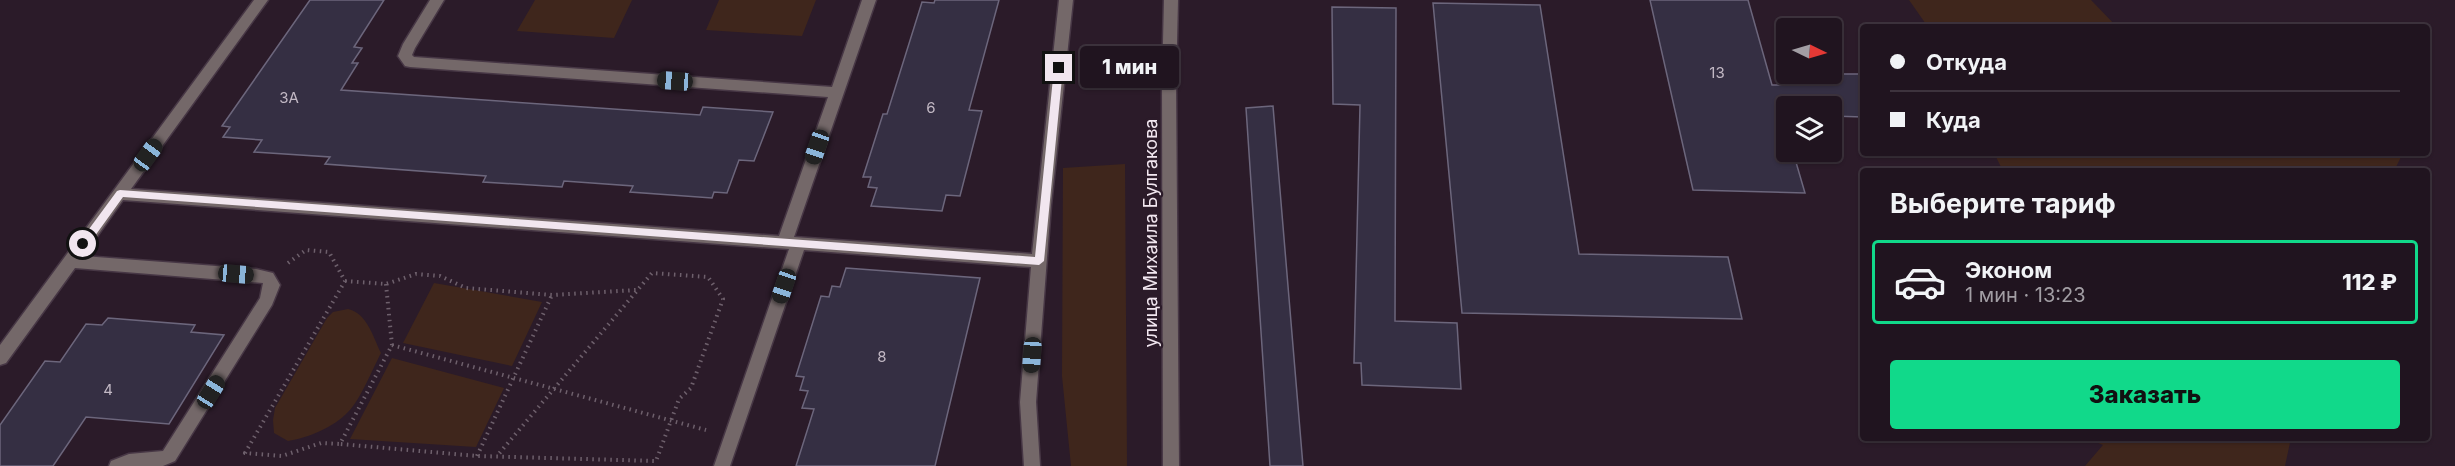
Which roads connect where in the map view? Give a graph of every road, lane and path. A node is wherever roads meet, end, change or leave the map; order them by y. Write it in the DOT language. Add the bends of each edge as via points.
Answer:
graph roads {
  1 [pos="261,0"];
  2 [pos="437,0"];
  3 [pos="869,0"];
  4 [pos="1066,0"];
  5 [pos="1171,0"];
  6 [pos="836,92"];
  7 [pos="120,194"];
  8 [pos="791,243"];
  9 [pos="71,261"];
  10 [pos="1039,261"];
  11 [pos="268,278"];
  12 [pos="345,281"];
  13 [pos="386,284"];
  14 [pos="638,290"];
  15 [pos="552,295"];
  16 [pos="392,345"];
  17 [pos="0,358"];
  18 [pos="514,378"];
  19 [pos="554,389"];
  20 [pos="671,420"];
  21 [pos="706,430"];
  22 [pos="340,444"];
  23 [pos="477,456"];
  24 [pos="496,456"];
  25 [pos="117,466"];
  26 [pos="722,466"];
  27 [pos="1032,466"];
  28 [pos="1171,466"];
  1 -- 7 [label="street"];
  2 -- 6 [label="street" via="408,46 405,56 410,62"];
  3 -- 6 [label="street"];
  4 -- 10 [label="street"];
  5 -- 28 [label="street, улица Михаила Булгакова"];
  6 -- 8 [label="street"];
  7 -- 8 [label="street"];
  7 -- 9 [label="street"];
  8 -- 10 [label="street"];
  8 -- 26 [label="street"];
  9 -- 11 [label="street"];
  9 -- 17 [label="street"];
  10 -- 27 [label="street" via="1028,402"];
  11 -- 12 [label="path" via="306,250 329,252"];
  11 -- 25 [label="street" via="272,285 267,300 177,447 158,462 125,462"];
  12 -- 13 [label="path"];
  12 -- 22 [label="path" via="245,453 282,456 321,443"];
  13 -- 15 [label="path" via="416,274 440,276 466,288"];
  13 -- 16 [label="path"];
  14 -- 15 [label="path"];
  14 -- 19 [label="path"];
  14 -- 20 [label="path" via="652,273 708,277 723,299 691,388 679,399"];
  15 -- 18 [label="path"];
  16 -- 18 [label="path"];
  16 -- 22 [label="path"];
  18 -- 19 [label="path"];
  18 -- 23 [label="path"];
  19 -- 20 [label="path"];
  19 -- 24 [label="path"];
  20 -- 21 [label="path"];
  20 -- 24 [label="path" via="656,461"];
  22 -- 23 [label="path"];
  23 -- 24 [label="path"];
}
